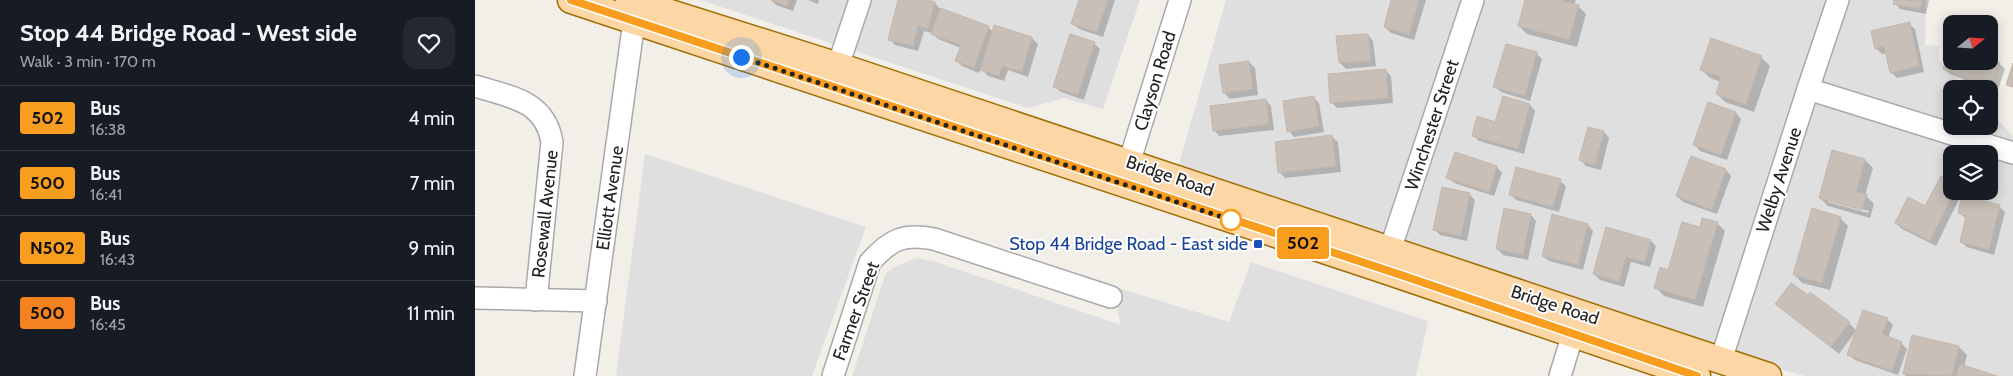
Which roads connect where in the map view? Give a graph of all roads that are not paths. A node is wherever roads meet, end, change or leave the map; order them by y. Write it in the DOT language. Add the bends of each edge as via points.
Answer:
graph roads {
  1 [pos="571,0"];
  2 [pos="859,0"];
  3 [pos="1180,0"];
  4 [pos="1473,0"];
  5 [pos="1838,0"];
  6 [pos="631,7"];
  7 [pos="834,76"];
  8 [pos="475,86"];
  9 [pos="1808,89"];
  10 [pos="2013,153"];
  11 [pos="1125,173"];
  12 [pos="1387,260"];
  13 [pos="1111,297"];
  14 [pos="475,298"];
  15 [pos="536,300"];
  16 [pos="596,301"];
  17 [pos="1573,334"];
  18 [pos="1719,368"];
  19 [pos="585,376"];
  20 [pos="833,376"];
  21 [pos="1560,376"];
  22 [pos="1697,376"];
  23 [pos="1768,376"];
  1 -- 6 [label="main road, Bridge Road"];
  2 -- 7 [label="street"];
  3 -- 11 [label="street, Clayson Road"];
  4 -- 12 [label="street, Winchester Street"];
  5 -- 9 [label="street, Welby Avenue"];
  6 -- 7 [label="main road, Bridge Road"];
  6 -- 16 [label="street, Elliott Avenue"];
  7 -- 11 [label="main road, Bridge Road"];
  8 -- 15 [label="street, Rosewall Avenue" via="527,103 538,111 550,130 552,142"];
  9 -- 10 [label="street"];
  9 -- 18 [label="street, Welby Avenue"];
  11 -- 12 [label="main road, Bridge Road"];
  12 -- 17 [label="main road, Bridge Road"];
  12 -- 18 [label="main road, Bridge Road"];
  13 -- 20 [label="street, Farmer Street" via="934,239 900,238 883,248 871,262"];
  14 -- 15 [label="street"];
  15 -- 16 [label="street"];
  16 -- 19 [label="street, Elliott Avenue"];
  17 -- 21 [label="street"];
  17 -- 22 [label="main road, Bridge Road"];
  18 -- 23 [label="main road, Bridge Road"];
}
